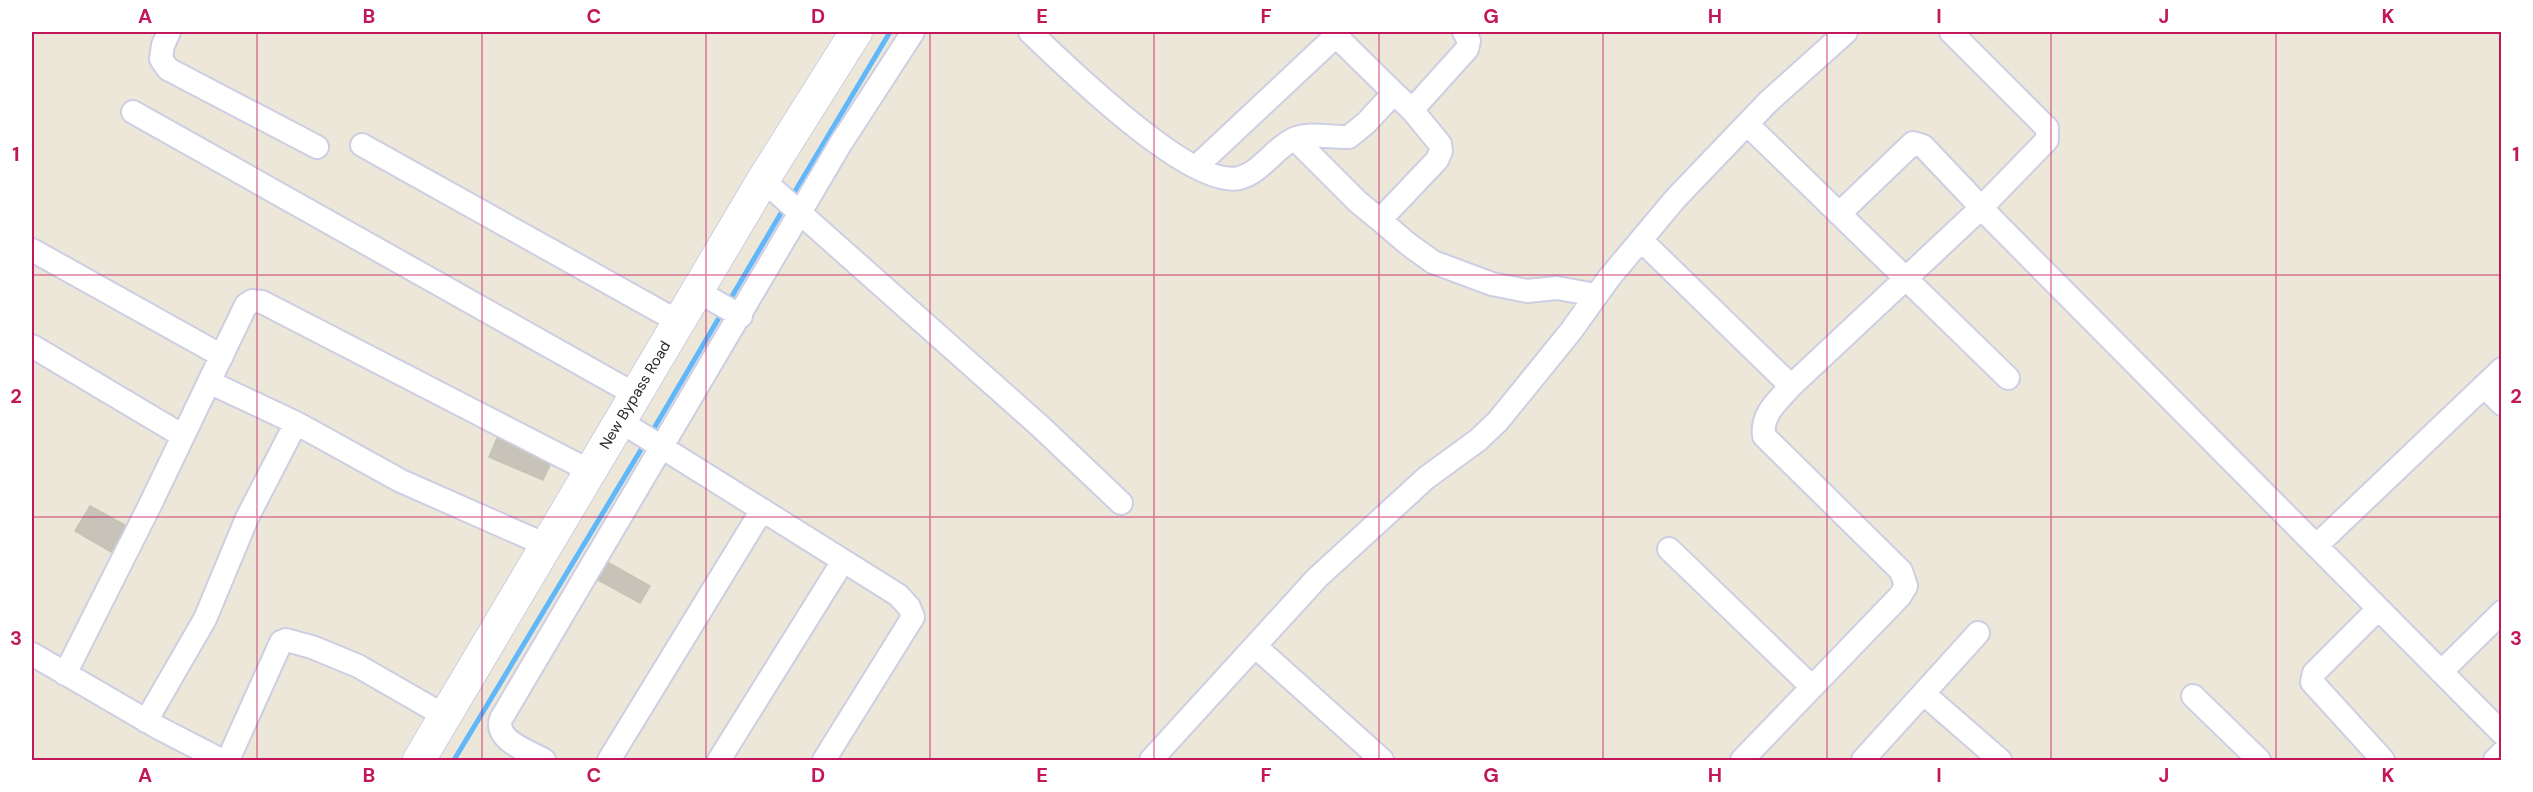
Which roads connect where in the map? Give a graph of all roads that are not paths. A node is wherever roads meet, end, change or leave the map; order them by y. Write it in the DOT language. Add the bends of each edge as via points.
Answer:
graph roads {
  1 [pos="169,32"];
  2 [pos="856,32"];
  3 [pos="913,32"];
  4 [pos="1030,32"];
  5 [pos="1464,32"];
  6 [pos="1846,32"];
  7 [pos="1951,32"];
  8 [pos="1336,33"];
  9 [pos="1394,93"];
  10 [pos="1412,110"];
  11 [pos="133,112"];
  12 [pos="1747,124"];
  13 [pos="1348,137"];
  14 [pos="1295,138"];
  15 [pos="362,145"];
  16 [pos="317,147"];
  17 [pos="1321,165"];
  18 [pos="1196,167"];
  19 [pos="784,199"];
  20 [pos="1981,208"];
  21 [pos="1839,214"];
  22 [pos="1380,219"];
  23 [pos="1641,240"];
  24 [pos="32,250"];
  25 [pos="1904,279"];
  26 [pos="1596,295"];
  27 [pos="721,305"];
  28 [pos="679,322"];
  29 [pos="32,346"];
  30 [pos="222,356"];
  31 [pos="2502,369"];
  32 [pos="2008,378"];
  33 [pos="209,382"];
  34 [pos="1791,386"];
  35 [pos="2484,386"];
  36 [pos="636,394"];
  37 [pos="2502,404"];
  38 [pos="296,423"];
  39 [pos="183,436"];
  40 [pos="644,437"];
  41 [pos="590,471"];
  42 [pos="1121,503"];
  43 [pos="762,510"];
  44 [pos="546,545"];
  45 [pos="2316,546"];
  46 [pos="1669,549"];
  47 [pos="843,561"];
  48 [pos="2378,609"];
  49 [pos="2502,612"];
  50 [pos="1978,633"];
  51 [pos="1256,646"];
  52 [pos="32,654"];
  53 [pos="2441,672"];
  54 [pos="65,674"];
  55 [pos="1812,687"];
  56 [pos="1924,694"];
  57 [pos="2193,696"];
  58 [pos="445,716"];
  59 [pos="146,721"];
  60 [pos="2502,732"];
  61 [pos="1976,753"];
  62 [pos="2502,753"];
  63 [pos="220,760"];
  64 [pos="228,760"];
  65 [pos="419,760"];
  66 [pos="544,760"];
  67 [pos="609,760"];
  68 [pos="719,760"];
  69 [pos="824,760"];
  70 [pos="1151,760"];
  71 [pos="1382,760"];
  72 [pos="1742,760"];
  73 [pos="1863,760"];
  74 [pos="2000,760"];
  75 [pos="2259,760"];
  76 [pos="2383,760"];
  77 [pos="2495,760"];
  1 -- 16 [label="street" via="161,59 168,69"];
  2 -- 19 [label="main road, New Bypass Road"];
  3 -- 19 [label="street" via="842,143"];
  4 -- 18 [label="street" via="1108,105"];
  5 -- 10 [label="street" via="1469,41 1467,49"];
  6 -- 12 [label="street"];
  7 -- 20 [label="street" via="2047,128 2047,140"];
  8 -- 9 [label="street"];
  8 -- 18 [label="street"];
  9 -- 10 [label="street"];
  9 -- 13 [label="street"];
  10 -- 22 [label="street" via="1440,144 1441,151 1437,160"];
  11 -- 36 [label="street"];
  12 -- 21 [label="street"];
  12 -- 23 [label="street"];
  13 -- 14 [label="street"];
  13 -- 17 [label="street"];
  14 -- 17 [label="street"];
  14 -- 18 [label="street" via="1254,171 1239,178 1225,178"];
  15 -- 28 [label="street"];
  17 -- 22 [label="street"];
  19 -- 27 [label="main road, New Bypass Road"];
  19 -- 27 [label="street"];
  19 -- 42 [label="street"];
  20 -- 21 [label="street" via="1923,146 1912,143"];
  20 -- 25 [label="street"];
  20 -- 45 [label="street"];
  21 -- 25 [label="street"];
  22 -- 26 [label="street" via="1433,262 1492,284 1527,291 1557,288"];
  23 -- 26 [label="street"];
  23 -- 34 [label="street"];
  24 -- 30 [label="street"];
  25 -- 32 [label="street"];
  25 -- 34 [label="street"];
  26 -- 51 [label="street" via="1498,421 1426,478 1317,578"];
  27 -- 28 [label="main road, New Bypass Road"];
  27 -- 40 [label="street"];
  28 -- 36 [label="main road, New Bypass Road"];
  29 -- 39 [label="street"];
  30 -- 33 [label="street"];
  30 -- 41 [label="street" via="246,305 258,300"];
  31 -- 35 [label="street"];
  33 -- 38 [label="street"];
  33 -- 39 [label="street"];
  34 -- 55 [label="street" via="1770,409 1763,425 1764,436 1901,571 1906,586"];
  35 -- 37 [label="street"];
  35 -- 45 [label="street"];
  36 -- 40 [label="main road, New Bypass Road"];
  38 -- 44 [label="street" via="401,481"];
  38 -- 59 [label="street" via="247,518 205,619"];
  39 -- 54 [label="street"];
  40 -- 41 [label="main road, New Bypass Road"];
  40 -- 43 [label="street"];
  40 -- 66 [label="street" via="501,718 500,732"];
  41 -- 44 [label="main road, New Bypass Road"];
  43 -- 47 [label="street"];
  43 -- 67 [label="street"];
  44 -- 58 [label="main road, New Bypass Road"];
  45 -- 48 [label="street"];
  46 -- 55 [label="street"];
  47 -- 68 [label="street"];
  47 -- 69 [label="street" via="898,595 913,617"];
  48 -- 53 [label="street"];
  48 -- 76 [label="street" via="2314,673 2312,682"];
  49 -- 53 [label="street"];
  50 -- 56 [label="street"];
  51 -- 70 [label="street"];
  51 -- 71 [label="street"];
  52 -- 54 [label="street"];
  53 -- 60 [label="street"];
  54 -- 59 [label="street"];
  55 -- 72 [label="street"];
  56 -- 61 [label="street"];
  56 -- 73 [label="street"];
  57 -- 75 [label="street"];
  58 -- 64 [label="street" via="358,666 286,640 281,642"];
  58 -- 65 [label="main road, New Bypass Road"];
  59 -- 63 [label="street"];
  61 -- 74 [label="street"];
  62 -- 77 [label="street"];
}
